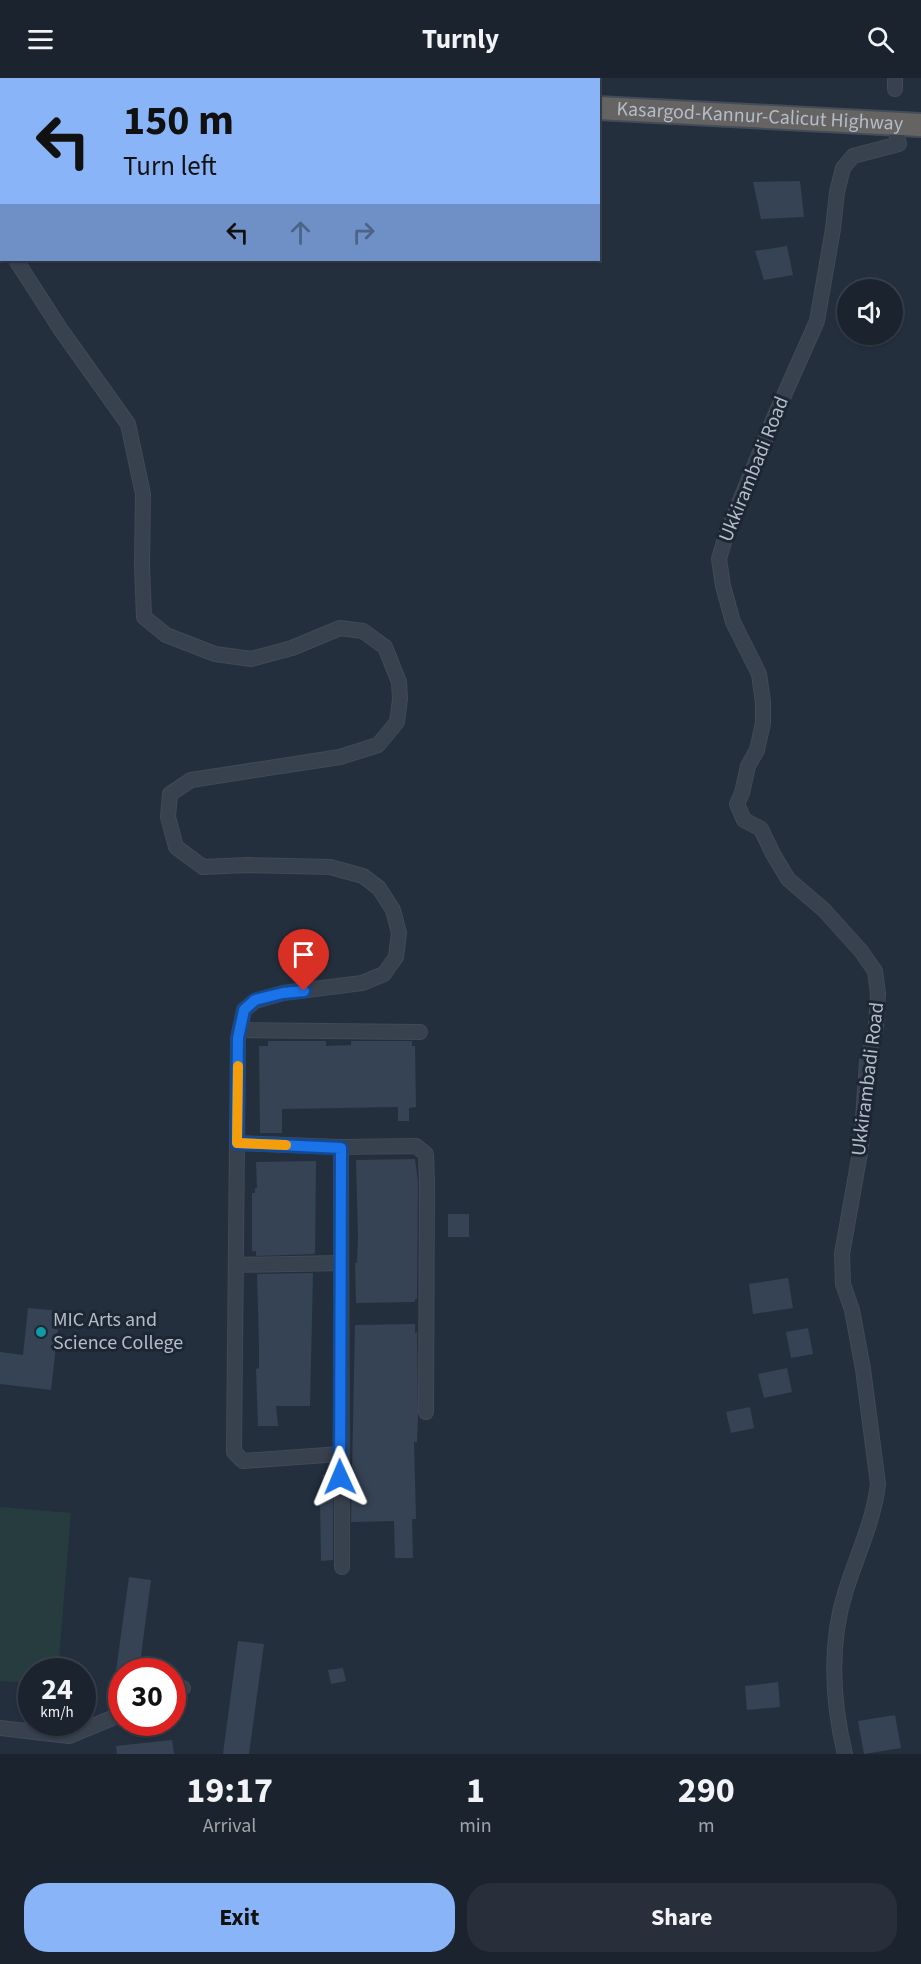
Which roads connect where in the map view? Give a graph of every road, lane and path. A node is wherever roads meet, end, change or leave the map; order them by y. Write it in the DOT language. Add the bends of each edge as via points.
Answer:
graph roads {
  1 [pos="600,108"];
  2 [pos="894,124"];
  3 [pos="921,125"];
  4 [pos="17,261"];
  5 [pos="240,1030"];
  6 [pos="420,1032"];
  7 [pos="237,1143"];
  8 [pos="341,1148"];
  9 [pos="341,1263"];
  10 [pos="236,1265"];
  11 [pos="426,1412"];
  12 [pos="340,1454"];
  13 [pos="342,1567"];
  14 [pos="108,1720"];
  15 [pos="0,1728"];
  16 [pos="844,1754"];
  1 -- 2 [label="highway, Kasargod-Kannur-Calicut Highway"];
  2 -- 3 [label="highway, Kasargod-Kannur-Calicut Highway"];
  2 -- 16 [label="street, Ukkirambadi Road" via="899,144 854,156 843,168 817,321 726,535 719,560 733,622 759,674 763,702 757,750 737,804 744,820 761,829 788,879 824,910 861,951 875,971 878,993 876,1027 867,1062 861,1147 842,1254 843,1284 852,1310 878,1484 876,1503 845,1592 836,1633 836,1720"];
  4 -- 5 [label="street" via="128,424 143,494 144,617 166,635 215,654 251,659 340,628 363,631 385,647 399,682 397,722 378,745 340,757 190,780 170,794 168,817 176,847 203,867 330,867 363,876 379,888 393,909 399,933 396,957 384,974 362,983 255,1000 244,1010"];
  5 -- 6 [label="street"];
  5 -- 7 [label="street"];
  7 -- 8 [label="street"];
  7 -- 10 [label="street"];
  8 -- 9 [label="street"];
  8 -- 11 [label="street" via="416,1146 426,1154"];
  9 -- 10 [label="street"];
  9 -- 12 [label="street"];
  10 -- 12 [label="street" via="234,1452 243,1461"];
  12 -- 13 [label="street"];
  14 -- 15 [label="street" via="69,1736"];
}
